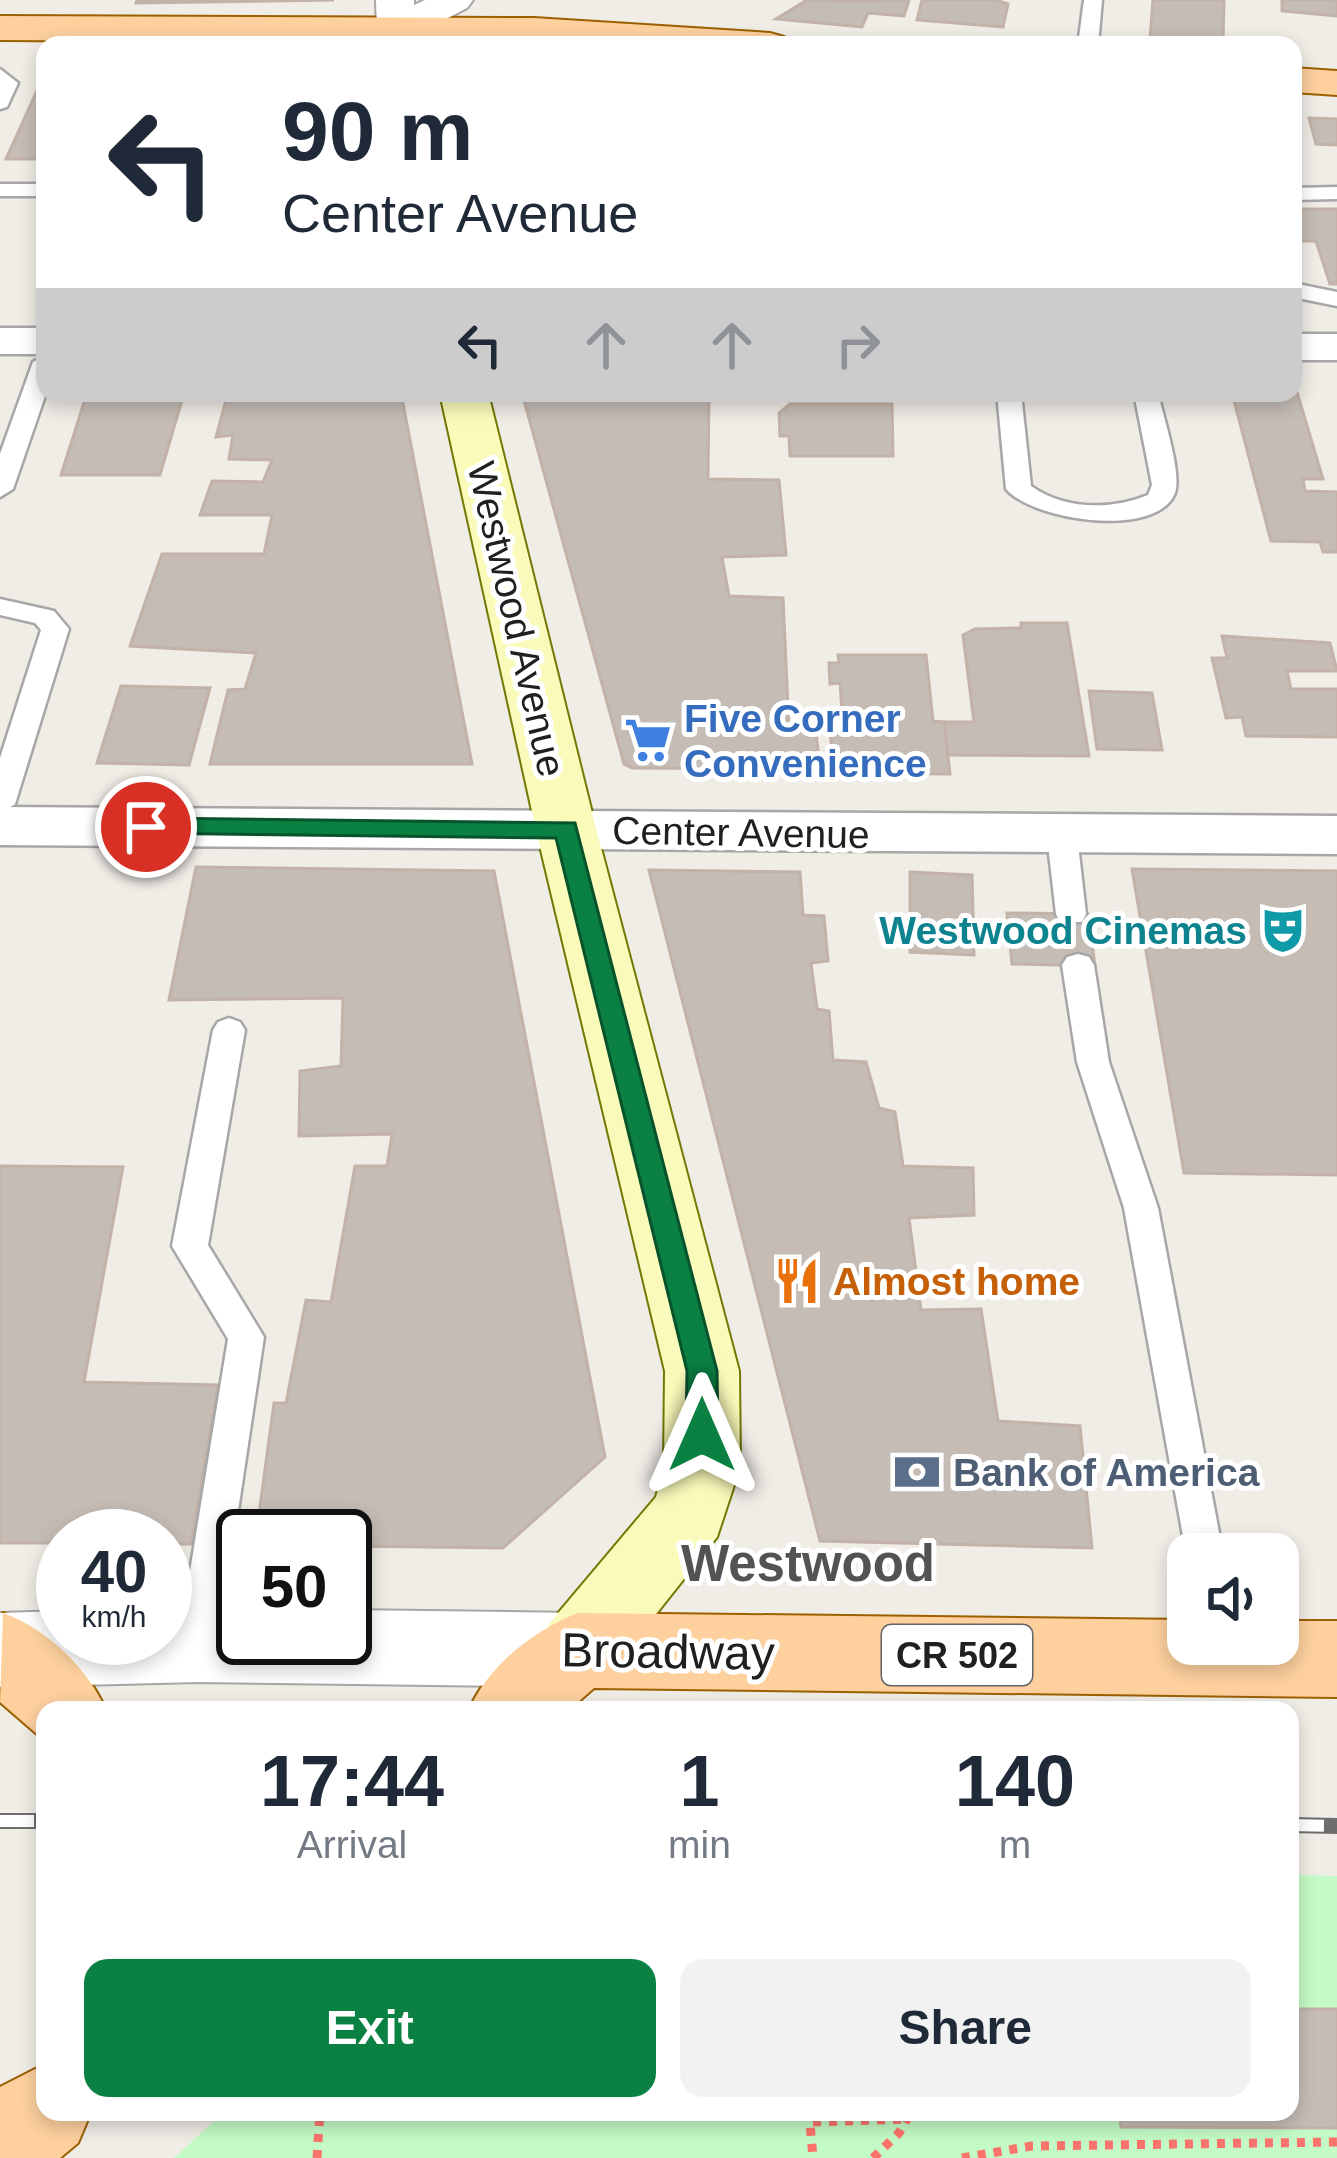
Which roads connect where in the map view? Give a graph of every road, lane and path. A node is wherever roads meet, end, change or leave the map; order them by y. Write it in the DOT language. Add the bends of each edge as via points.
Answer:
graph roads {
  1 [pos="454,0"];
  2 [pos="1093,0"];
  3 [pos="397,25"];
  4 [pos="0,28"];
  5 [pos="629,36"];
  6 [pos="1089,36"];
  7 [pos="0,75"];
  8 [pos="1302,81"];
  9 [pos="1337,83"];
  10 [pos="0,103"];
  11 [pos="0,190"];
  12 [pos="36,190"];
  13 [pos="1302,194"];
  14 [pos="1337,194"];
  15 [pos="1302,292"];
  16 [pos="1337,299"];
  17 [pos="0,341"];
  18 [pos="36,341"];
  19 [pos="1302,347"];
  20 [pos="1337,347"];
  21 [pos="36,387"];
  22 [pos="466,402"];
  23 [pos="1010,402"];
  24 [pos="1148,402"];
  25 [pos="0,404"];
  26 [pos="30,404"];
  27 [pos="0,489"];
  28 [pos="0,607"];
  29 [pos="0,804"];
  30 [pos="0,826"];
  31 [pos="566,829"];
  32 [pos="1337,835"];
  33 [pos="1062,836"];
  34 [pos="1071,914"];
  35 [pos="1078,965"];
  36 [pos="230,1030"];
  37 [pos="1199,1533"];
  38 [pos="198,1646"];
  39 [pos="1,1650"];
  40 [pos="578,1650"];
  41 [pos="1167,1651"];
  42 [pos="1299,1656"];
  43 [pos="1337,1659"];
  44 [pos="55,1701"];
  45 [pos="520,1701"];
  46 [pos="36,2118"];
  47 [pos="319,2121"];
  48 [pos="811,2121"];
  49 [pos="904,2121"];
  50 [pos="1270,2128"];
  51 [pos="1337,2142"];
  52 [pos="1271,2143"];
  53 [pos="0,2148"];
  54 [pos="317,2158"];
  55 [pos="813,2158"];
  56 [pos="873,2158"];
  57 [pos="962,2158"];
  1 -- 3 [label="street"];
  2 -- 6 [label="lane"];
  3 -- 4 [label="main road"];
  3 -- 5 [label="main road"];
  7 -- 10 [label="lane" via="8,83"];
  8 -- 9 [label="main road"];
  11 -- 12 [label="lane"];
  13 -- 14 [label="lane"];
  15 -- 16 [label="lane"];
  17 -- 18 [label="street"];
  19 -- 20 [label="street"];
  21 -- 26 [label="lane"];
  22 -- 31 [label="main road, Westwood Avenue"];
  23 -- 24 [label="lane" via="1019,489 1034,503 1141,510 1160,500 1165,485"];
  25 -- 26 [label="lane"];
  26 -- 27 [label="lane"];
  28 -- 29 [label="lane" via="44,617 56,629"];
  30 -- 31 [label="street, Center Avenue"];
  31 -- 33 [label="street, Center Avenue"];
  31 -- 40 [label="main road, Westwood Avenue" via="702,1371 702,1467 690,1513"];
  32 -- 33 [label="street, Center Avenue"];
  33 -- 34 [label="lane"];
  35 -- 37 [label="lane" via="1093,1062 1141,1208"];
  36 -- 38 [label="lane" via="190,1246 246,1337"];
  38 -- 39 [label="street, Broadway"];
  38 -- 40 [label="street, Broadway"];
  39 -- 44 [label="main road"];
  40 -- 41 [label="main road, Broadway / CR 502"];
  40 -- 45 [label="main road"];
  42 -- 43 [label="main road, Broadway / CR 502"];
  46 -- 53 [label="main road"];
  47 -- 54 [label="path"];
  48 -- 55 [label="path"];
  49 -- 56 [label="path"];
  50 -- 52 [label="path"];
  51 -- 52 [label="path"];
  52 -- 57 [label="path" via="1033,2146"];
}
